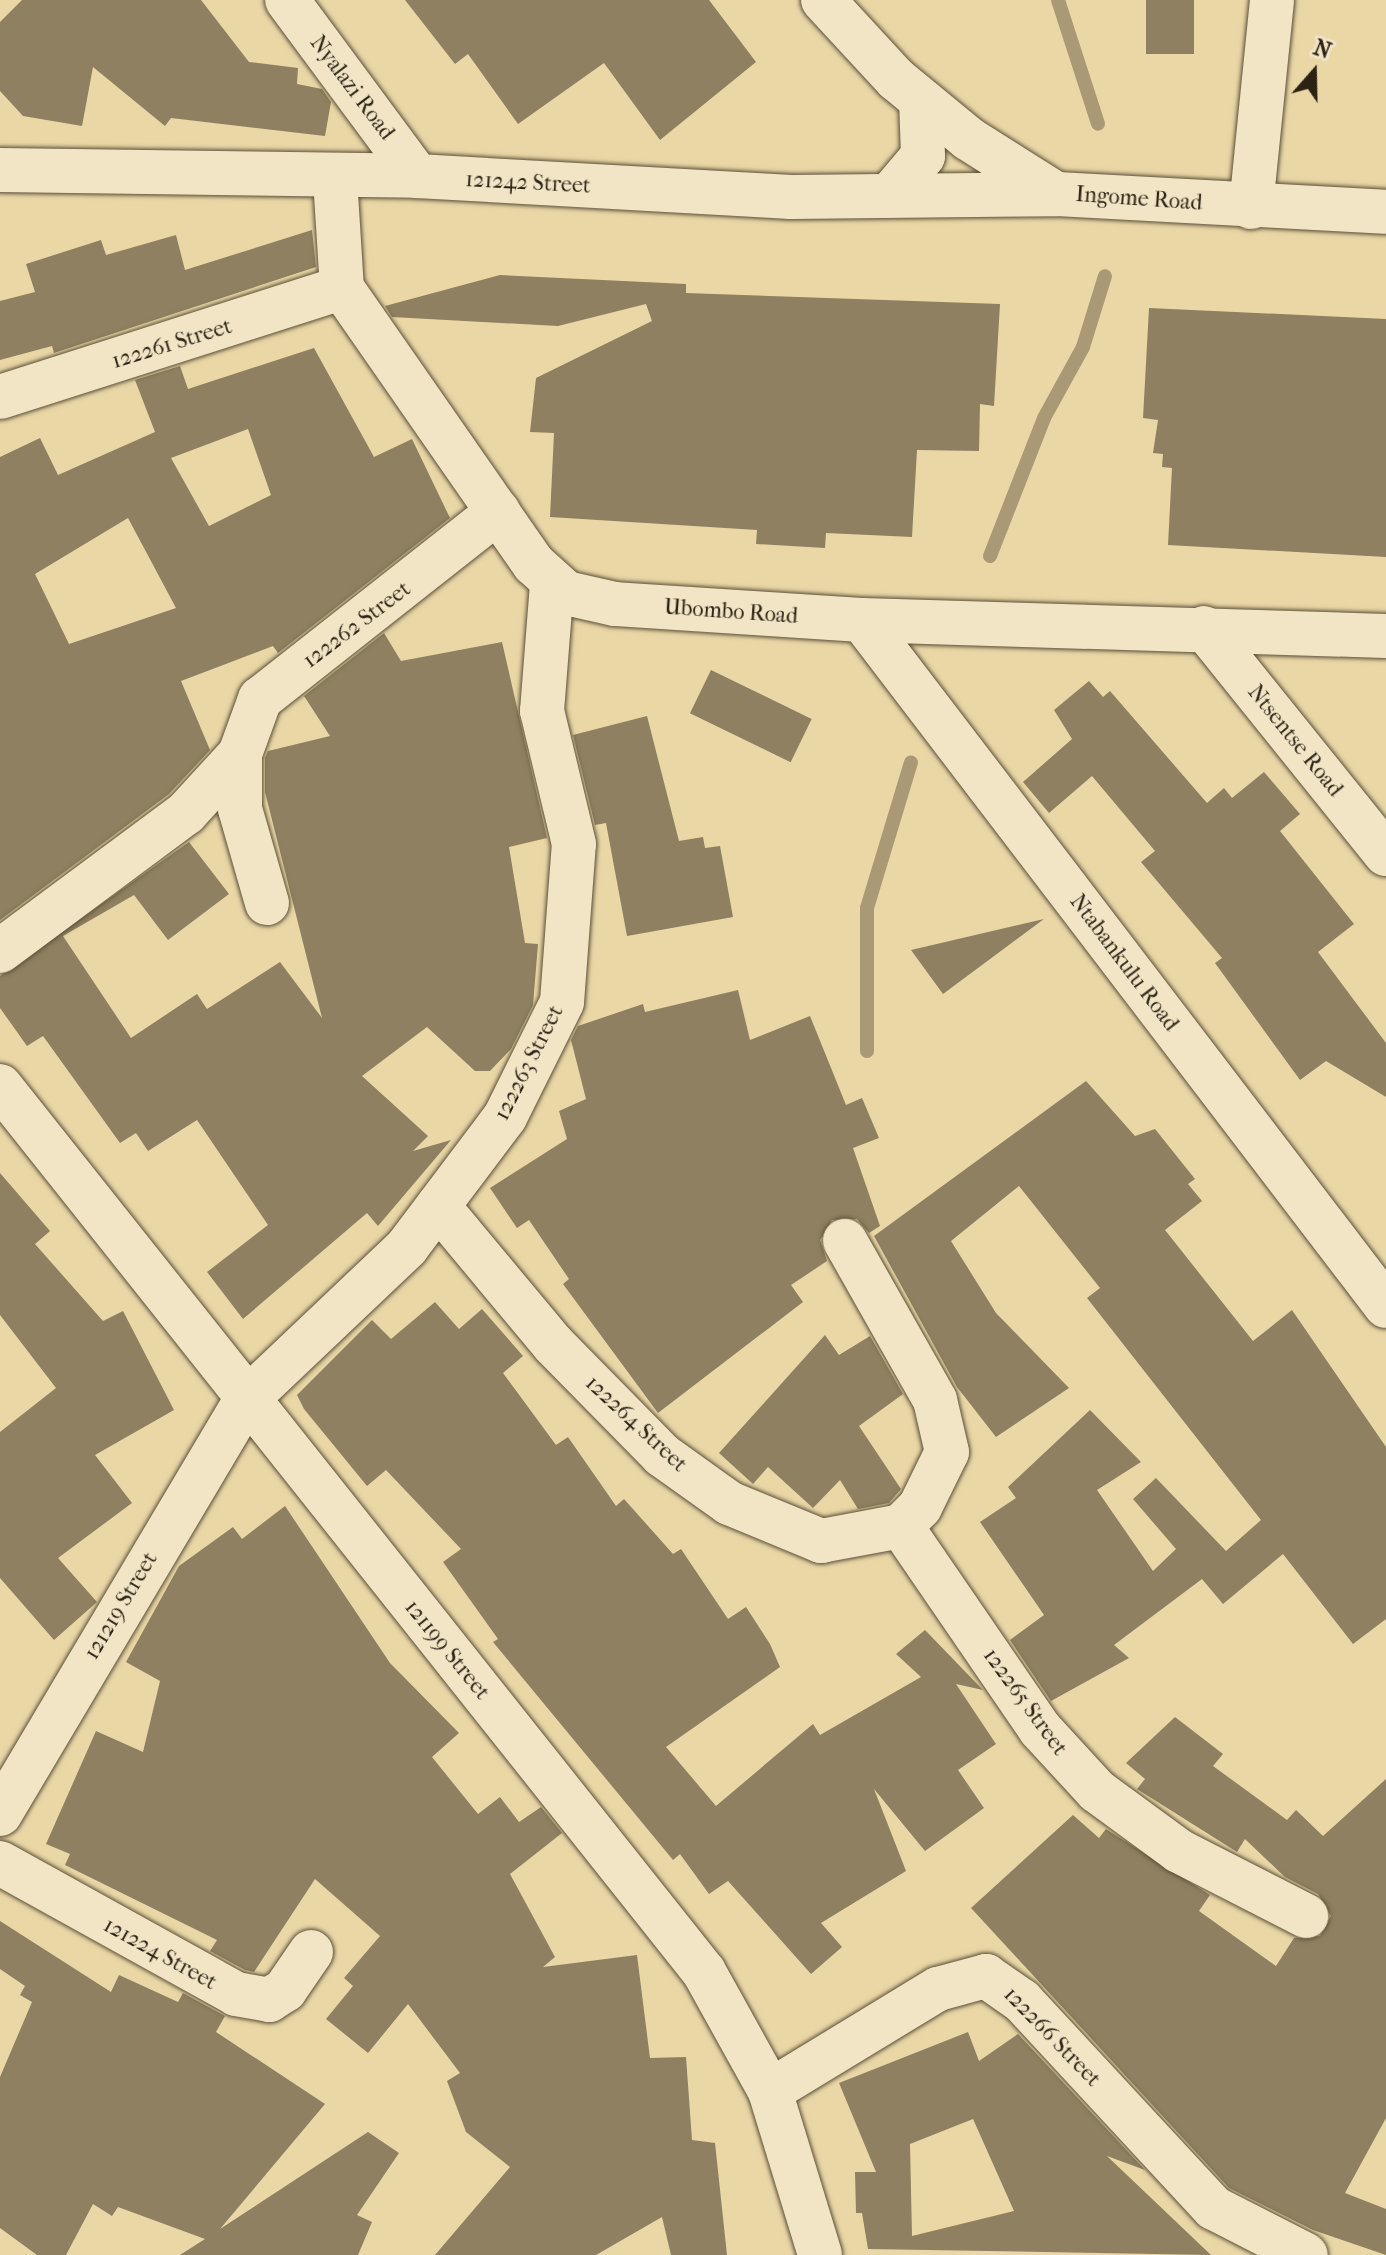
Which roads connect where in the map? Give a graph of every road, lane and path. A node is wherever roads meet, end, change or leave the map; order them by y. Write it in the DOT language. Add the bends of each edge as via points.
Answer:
graph roads {
  1 [pos="287,0"];
  2 [pos="823,0"];
  3 [pos="1272,0"];
  4 [pos="921,100"];
  5 [pos="0,170"];
  6 [pos="417,176"];
  7 [pos="335,178"];
  8 [pos="1056,194"];
  9 [pos="890,195"];
  10 [pos="1251,207"];
  11 [pos="1386,212"];
  12 [pos="342,288"];
  13 [pos="0,397"];
  14 [pos="498,512"];
  15 [pos="552,584"];
  16 [pos="862,620"];
  17 [pos="1204,628"];
  18 [pos="1386,636"];
  19 [pos="240,754"];
  20 [pos="1386,854"];
  21 [pos="267,903"];
  22 [pos="0,951"];
  23 [pos="0,1086"];
  24 [pos="438,1206"];
  25 [pos="845,1241"];
  26 [pos="1386,1306"];
  27 [pos="246,1400"];
  28 [pos="901,1526"];
  29 [pos="0,1814"];
  30 [pos="0,1863"];
  31 [pos="1306,1916"];
  32 [pos="311,1952"];
  33 [pos="770,2091"];
  34 [pos="820,2255"];
  35 [pos="1306,2255"];
  1 -- 6 [label="street, Nyalazi Road"];
  2 -- 4 [label="street, Ingome Road"];
  3 -- 10 [label="street"];
  4 -- 8 [label="street, Ingome Road"];
  4 -- 9 [label="street" via="923,156"];
  5 -- 7 [label="street, 121242 Street"];
  6 -- 7 [label="street, 121242 Street"];
  6 -- 9 [label="street, 121242 Street" via="791,197"];
  7 -- 12 [label="street"];
  8 -- 9 [label="street, 121242 Street"];
  8 -- 10 [label="street, Ingome Road"];
  10 -- 11 [label="street, Ingome Road"];
  12 -- 13 [label="street, 122261 Street"];
  12 -- 14 [label="street"];
  14 -- 15 [label="street"];
  14 -- 19 [label="street, 122262 Street" via="260,699"];
  15 -- 16 [label="street, Ubombo Road" via="615,604"];
  15 -- 24 [label="street, 122263 Street" via="542,711 574,844 562,1002 505,1117"];
  16 -- 17 [label="street, Ubombo Road"];
  16 -- 26 [label="street, Ntabankulu Road"];
  17 -- 18 [label="street, Ubombo Road"];
  17 -- 20 [label="street, Ntsentse Road"];
  19 -- 21 [label="street, 122262 Street" via="240,809"];
  19 -- 22 [label="street, 122262 Street" via="186,813"];
  23 -- 27 [label="street, 121199 Street"];
  24 -- 27 [label="street, 122263 Street" via="407,1247"];
  24 -- 28 [label="street, 122264 Street" via="662,1455 729,1503 821,1541"];
  25 -- 28 [label="street" via="948,1433 943,1467"];
  27 -- 29 [label="street, 121219 Street"];
  27 -- 33 [label="street, 121199 Street" via="704,1972"];
  28 -- 31 [label="street, 122265 Street" via="1040,1729 1097,1791 1179,1851"];
  30 -- 32 [label="street, 121224 Street" via="236,1994 269,2000 285,1990"];
  33 -- 34 [label="street, 121199 Street"];
  33 -- 35 [label="street, 122266 Street" via="938,1989 986,1976 1022,2001 1214,2208"];
}
